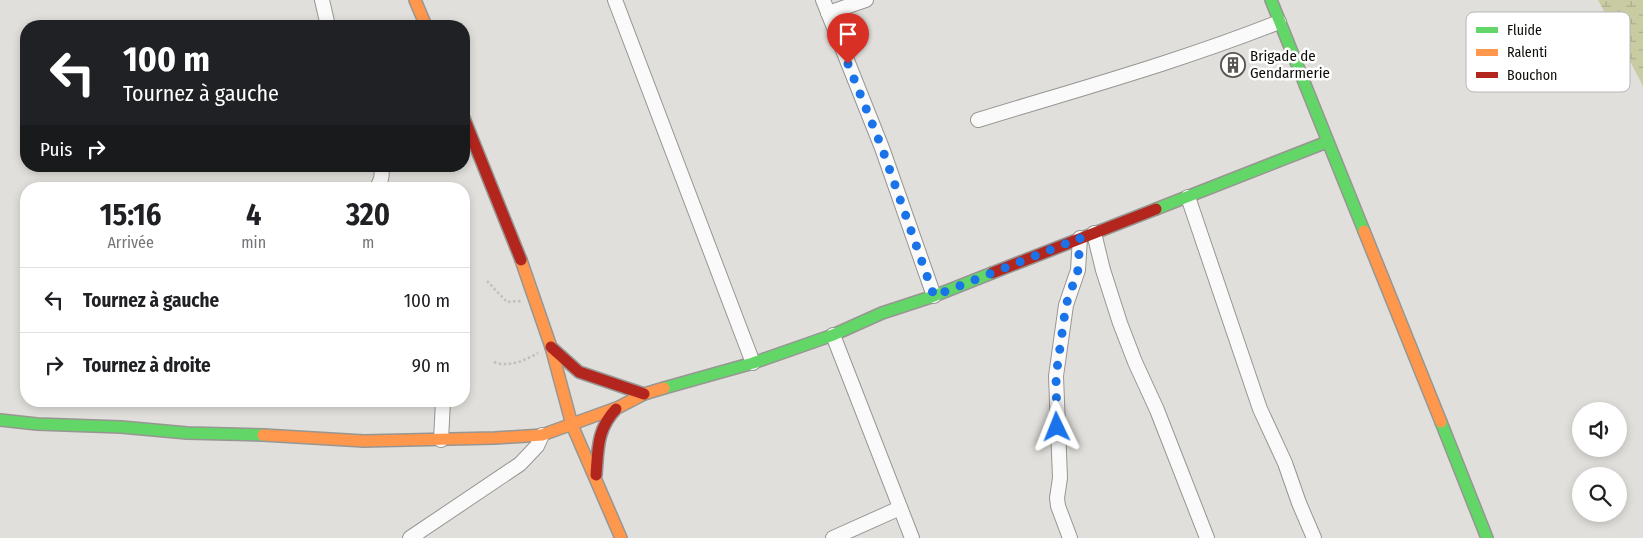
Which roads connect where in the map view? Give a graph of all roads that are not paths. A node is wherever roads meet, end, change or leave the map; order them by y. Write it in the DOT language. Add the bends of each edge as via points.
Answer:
graph roads {
  1 [pos="322,0"];
  2 [pos="415,0"];
  3 [pos="615,0"];
  4 [pos="866,0"];
  5 [pos="1271,0"];
  6 [pos="826,7"];
  7 [pos="327,20"];
  8 [pos="423,20"];
  9 [pos="1279,22"];
  10 [pos="978,120"];
  11 [pos="470,133"];
  12 [pos="1327,142"];
  13 [pos="1188,197"];
  14 [pos="1094,233"];
  15 [pos="1080,238"];
  16 [pos="934,296"];
  17 [pos="833,335"];
  18 [pos="551,347"];
  19 [pos="753,363"];
  20 [pos="644,394"];
  21 [pos="443,407"];
  22 [pos="618,407"];
  23 [pos="0,420"];
  24 [pos="572,425"];
  25 [pos="542,435"];
  26 [pos="441,440"];
  27 [pos="596,479"];
  28 [pos="900,508"];
  29 [pos="410,538"];
  30 [pos="621,538"];
  31 [pos="833,538"];
  32 [pos="912,538"];
  33 [pos="1070,538"];
  34 [pos="1207,538"];
  35 [pos="1314,538"];
  36 [pos="1487,538"];
  1 -- 7 [label="street"];
  2 -- 8 [label="main road"];
  3 -- 19 [label="street"];
  4 -- 6 [label="street"];
  5 -- 9 [label="main road"];
  6 -- 16 [label="street" via="882,148"];
  9 -- 10 [label="street"];
  9 -- 12 [label="main road"];
  11 -- 18 [label="main road" via="519,254"];
  12 -- 13 [label="main road"];
  12 -- 36 [label="main road"];
  13 -- 14 [label="main road"];
  13 -- 35 [label="street" via="1260,409"];
  14 -- 15 [label="main road"];
  14 -- 34 [label="street" via="1120,323"];
  15 -- 16 [label="main road"];
  15 -- 33 [label="street" via="1078,270 1066,305 1056,376 1060,478 1057,498"];
  16 -- 17 [label="main road" via="882,313"];
  17 -- 19 [label="main road"];
  17 -- 28 [label="street"];
  18 -- 20 [label="main road" via="579,372"];
  18 -- 24 [label="main road"];
  19 -- 20 [label="main road"];
  20 -- 22 [label="main road"];
  21 -- 26 [label="street"];
  22 -- 24 [label="main road"];
  22 -- 27 [label="main road" via="603,424 598,438"];
  23 -- 26 [label="main road" via="187,433 364,441"];
  24 -- 25 [label="main road"];
  24 -- 27 [label="main road"];
  25 -- 26 [label="main road"];
  25 -- 29 [label="street" via="537,446 520,464"];
  27 -- 30 [label="main road"];
  28 -- 31 [label="street"];
  28 -- 32 [label="street"];
}
